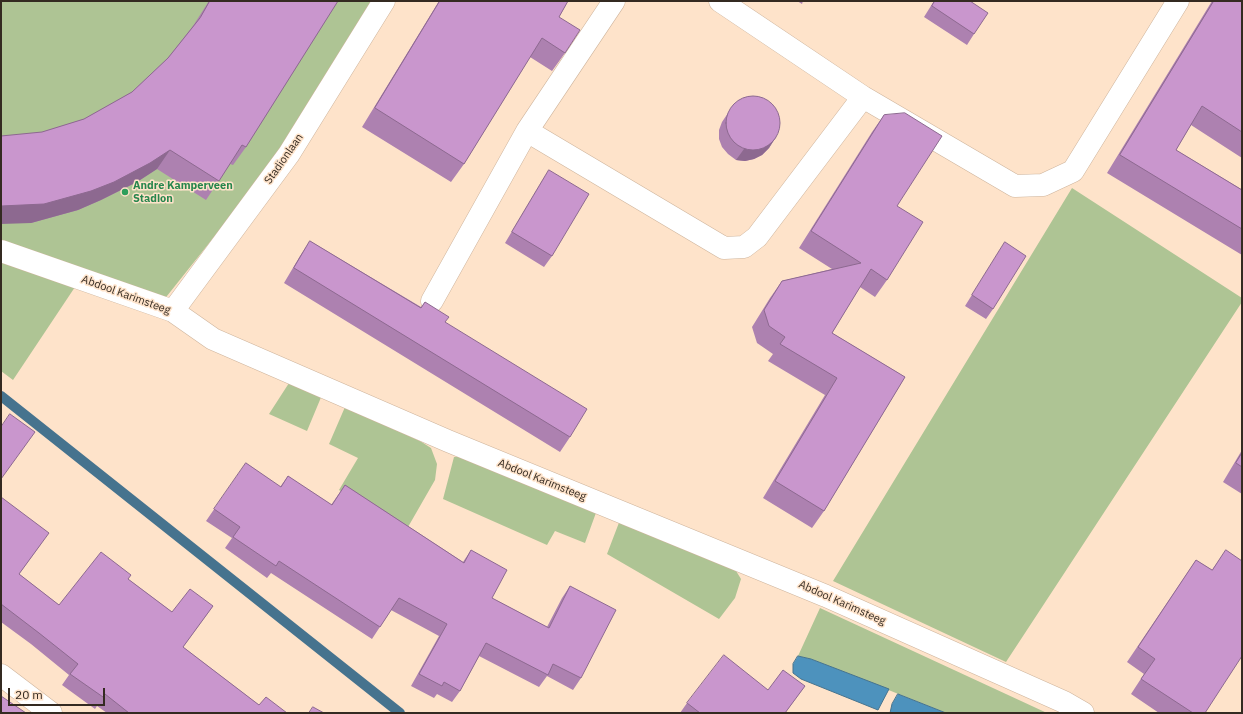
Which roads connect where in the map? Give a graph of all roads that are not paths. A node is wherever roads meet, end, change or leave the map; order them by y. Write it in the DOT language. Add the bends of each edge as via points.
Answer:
graph roads {
  1 [pos="384,1"];
  2 [pos="614,1"];
  3 [pos="720,1"];
  4 [pos="1178,1"];
  5 [pos="863,97"];
  6 [pos="527,132"];
  7 [pos="1,251"];
  8 [pos="432,301"];
  9 [pos="173,311"];
  10 [pos="1,675"];
  11 [pos="51,713"];
  12 [pos="1083,713"];
  1 -- 9 [label="street, Stadionlaan" via="289,154"];
  2 -- 6 [label="street"];
  3 -- 5 [label="street"];
  4 -- 5 [label="street" via="1073,171 1043,185 1015,186"];
  5 -- 6 [label="street" via="756,237 744,247 724,248"];
  6 -- 8 [label="street"];
  7 -- 9 [label="street, Abdool Karimsteeg"];
  9 -- 12 [label="street, Abdool Karimsteeg" via="213,339 448,441 826,596 1064,702"];
  10 -- 11 [label="street"];
}
